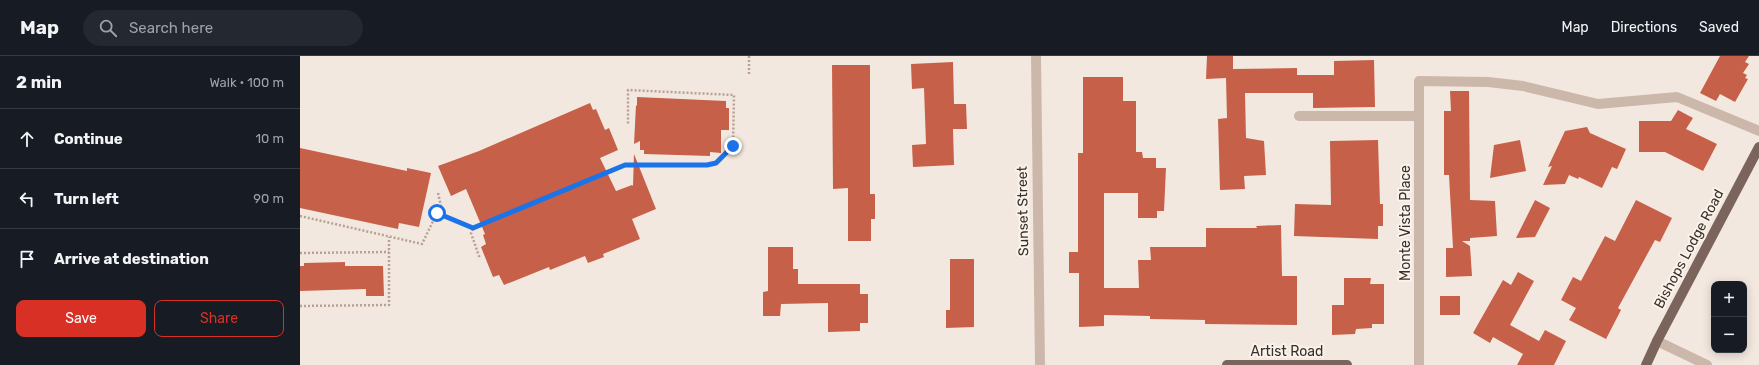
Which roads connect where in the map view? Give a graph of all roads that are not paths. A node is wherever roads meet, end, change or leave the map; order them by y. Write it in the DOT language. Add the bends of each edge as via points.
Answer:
graph roads {
  1 [pos="1036,56"];
  2 [pos="1299,116"];
  3 [pos="1419,116"];
  4 [pos="1759,130"];
  5 [pos="1759,147"];
  6 [pos="1657,341"];
  7 [pos="1040,365"];
  8 [pos="1227,365"];
  9 [pos="1347,365"];
  10 [pos="1419,365"];
  11 [pos="1646,365"];
  12 [pos="1708,365"];
  1 -- 7 [label="street, Sunset Street"];
  2 -- 3 [label="street"];
  3 -- 4 [label="street, Monte Vista Place" via="1419,81 1488,82 1523,86 1598,104 1677,97"];
  3 -- 10 [label="street, Monte Vista Place"];
  5 -- 6 [label="main road, Bishops Lodge Road"];
  6 -- 11 [label="main road, Bishops Lodge Road"];
  6 -- 12 [label="street"];
  8 -- 9 [label="main road, Artist Road"];
}
